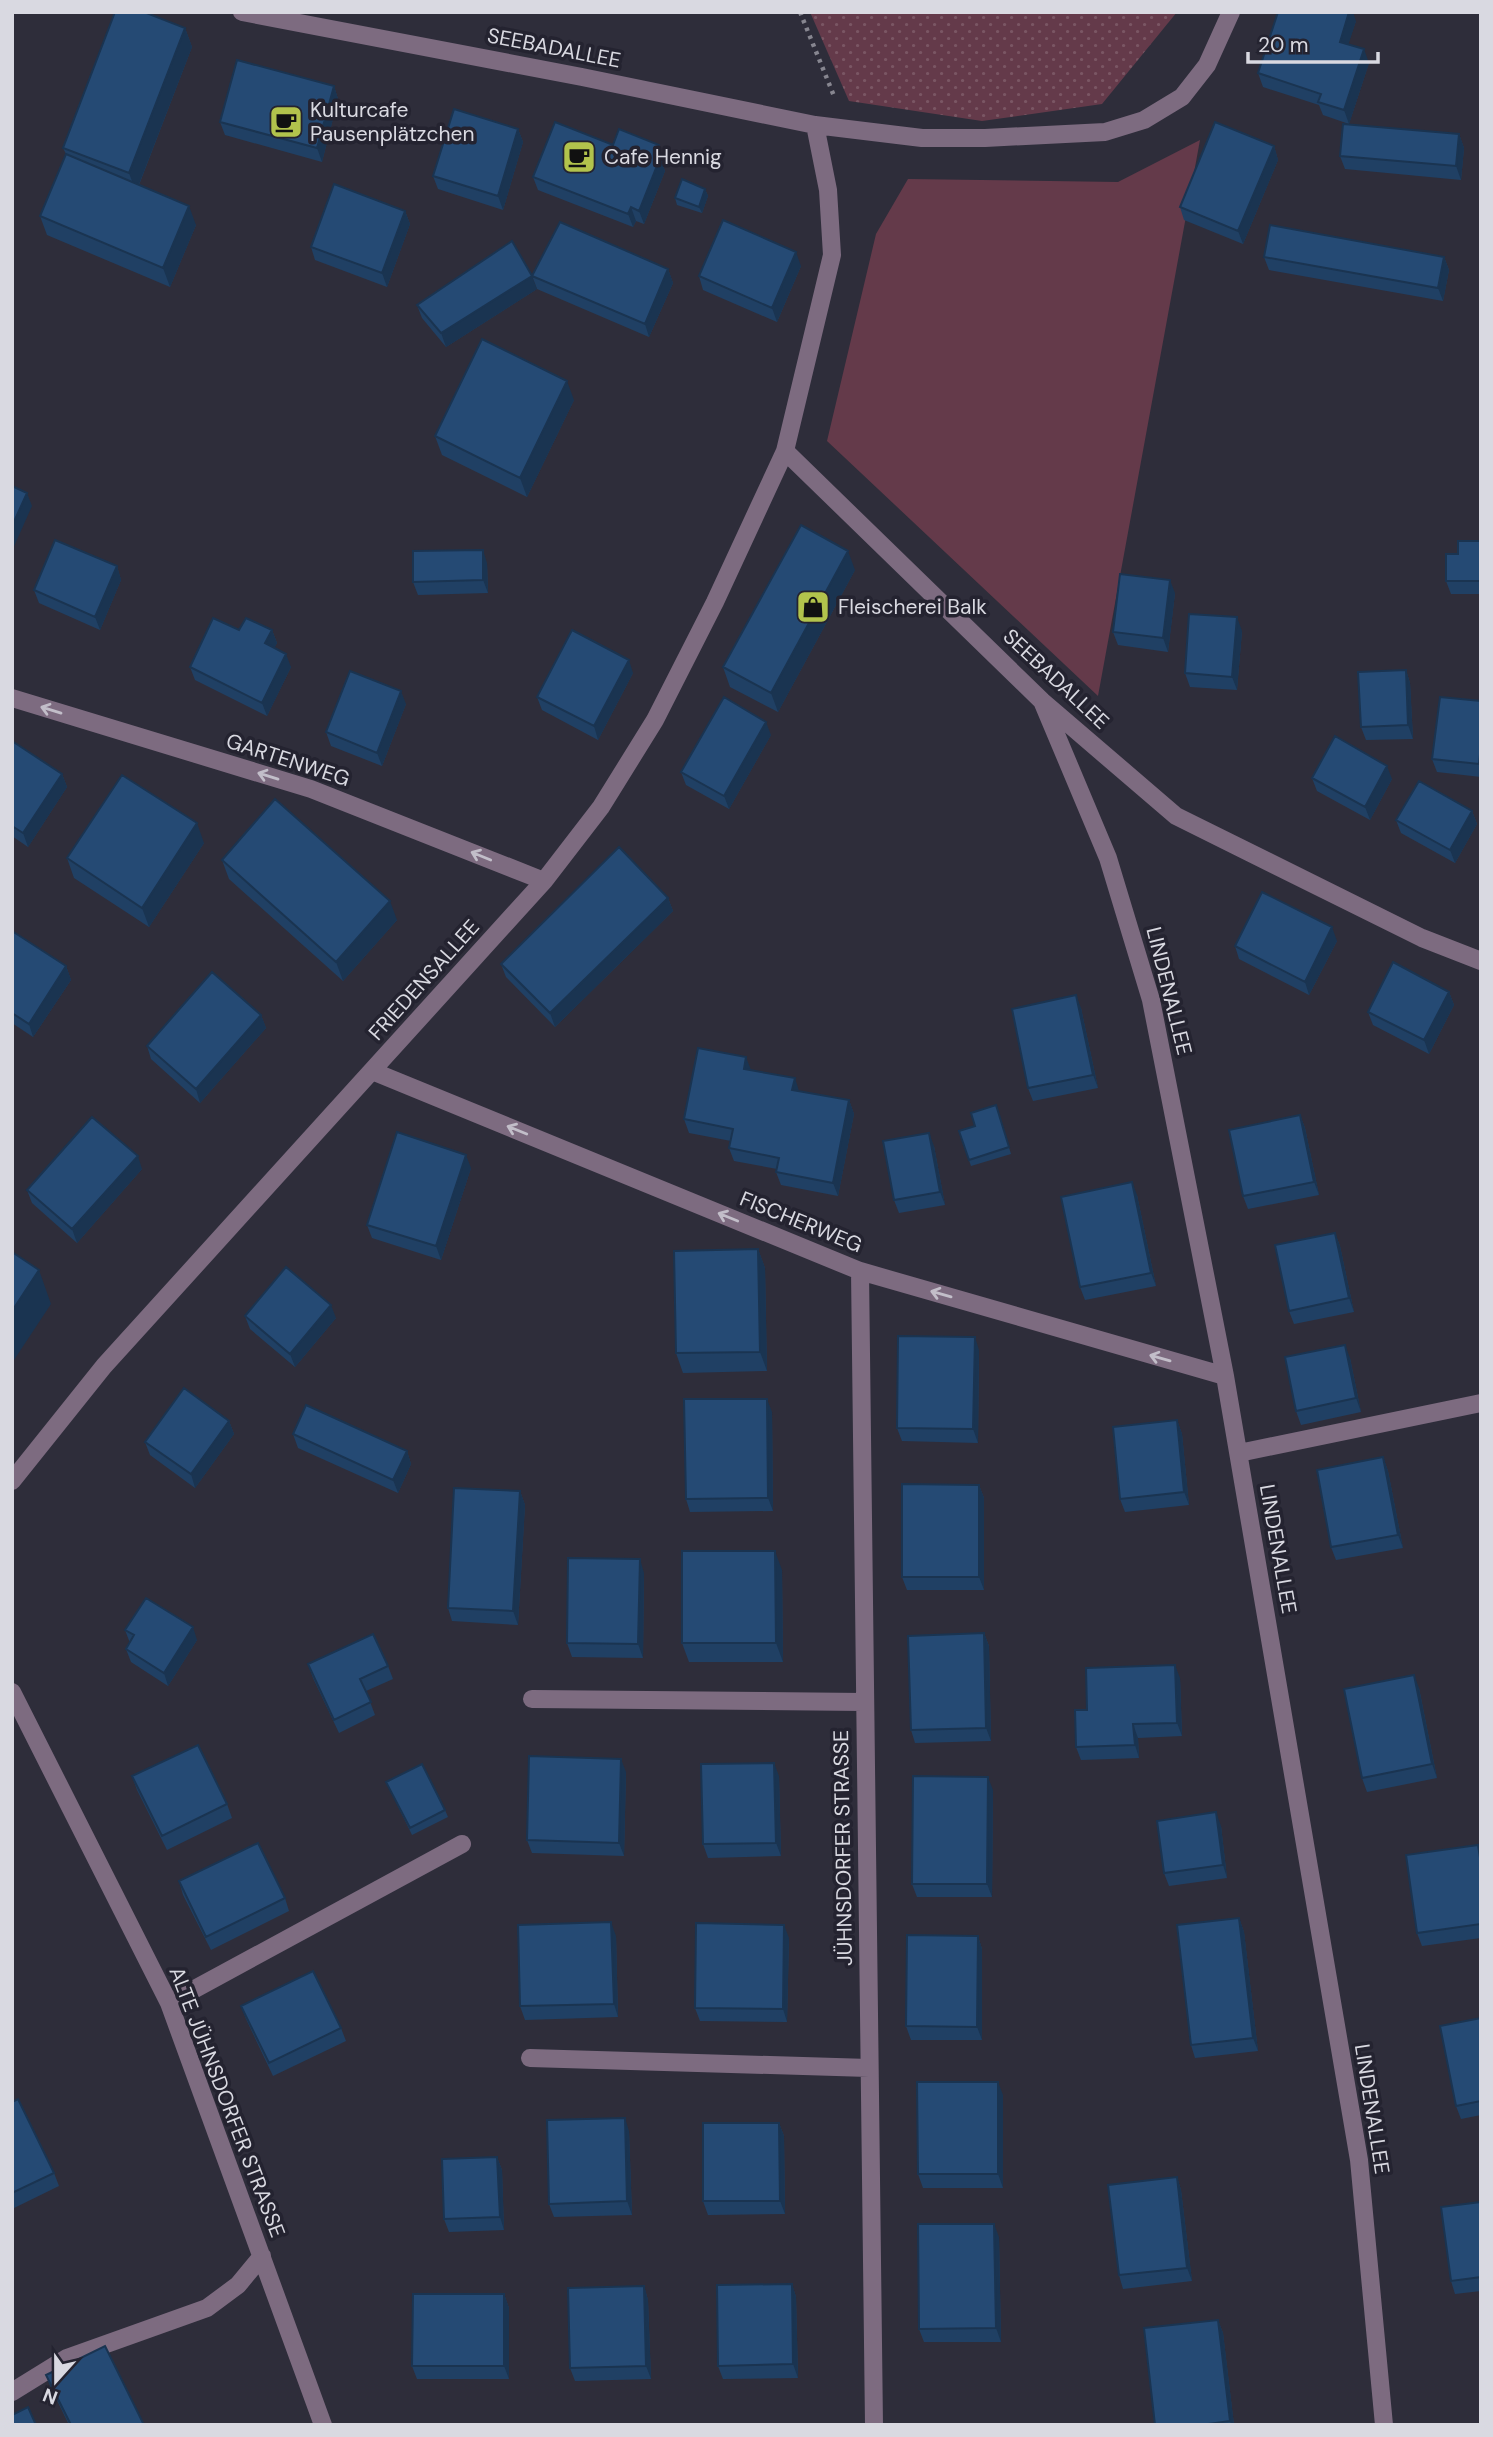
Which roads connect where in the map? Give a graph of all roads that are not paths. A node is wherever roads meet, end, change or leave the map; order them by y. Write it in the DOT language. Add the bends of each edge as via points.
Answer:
graph roads {
  1 [pos="1231,12"];
  2 [pos="247,13"];
  3 [pos="815,125"];
  4 [pos="785,451"];
  5 [pos="12,698"];
  6 [pos="1042,701"];
  7 [pos="544,881"];
  8 [pos="1481,961"];
  9 [pos="372,1071"];
  10 [pos="860,1271"];
  11 [pos="1225,1377"];
  12 [pos="1481,1403"];
  13 [pos="1239,1452"];
  14 [pos="12,1481"];
  15 [pos="12,1692"];
  16 [pos="532,1699"];
  17 [pos="864,1702"];
  18 [pos="462,1844"];
  19 [pos="170,2003"];
  20 [pos="530,2058"];
  21 [pos="869,2068"];
  22 [pos="262,2256"];
  23 [pos="12,2392"];
  24 [pos="323,2425"];
  25 [pos="874,2425"];
  26 [pos="1384,2425"];
  1 -- 3 [label="street, SEEBADALLEE" via="1207,65 1182,97 1144,120 1105,132 922,138"];
  2 -- 3 [label="street, SEEBADALLEE"];
  3 -- 4 [label="street" via="828,190 832,255"];
  4 -- 6 [label="street, SEEBADALLEE"];
  4 -- 7 [label="street, FRIEDENSALLEE" via="655,720 601,807"];
  7 -- 5 [label="street, GARTENWEG, one-way" via="311,789"];
  6 -- 8 [label="street, SEEBADALLEE" via="1176,817 1422,938"];
  6 -- 11 [label="street, LINDENALLEE" via="1108,858 1151,1000"];
  7 -- 9 [label="street, FRIEDENSALLEE"];
  10 -- 9 [label="street, FISCHERWEG, one-way"];
  9 -- 14 [label="street, FRIEDENSALLEE" via="104,1366"];
  11 -- 10 [label="street, FISCHERWEG, one-way"];
  10 -- 17 [label="street, JÜHNSDORFER STRASSE"];
  11 -- 13 [label="street, LINDENALLEE"];
  12 -- 13 [label="street"];
  13 -- 26 [label="street, LINDENALLEE" via="1359,2160"];
  15 -- 19 [label="street, ALTE JÜHNSDORFER STRASSE"];
  16 -- 17 [label="street"];
  17 -- 21 [label="street, JÜHNSDORFER STRASSE"];
  18 -- 19 [label="street"];
  19 -- 22 [label="street, ALTE JÜHNSDORFER STRASSE"];
  20 -- 21 [label="street"];
  21 -- 25 [label="street, JÜHNSDORFER STRASSE"];
  22 -- 23 [label="street" via="238,2285 207,2308 67,2358"];
  22 -- 24 [label="street, ALTE JÜHNSDORFER STRASSE"];
}
